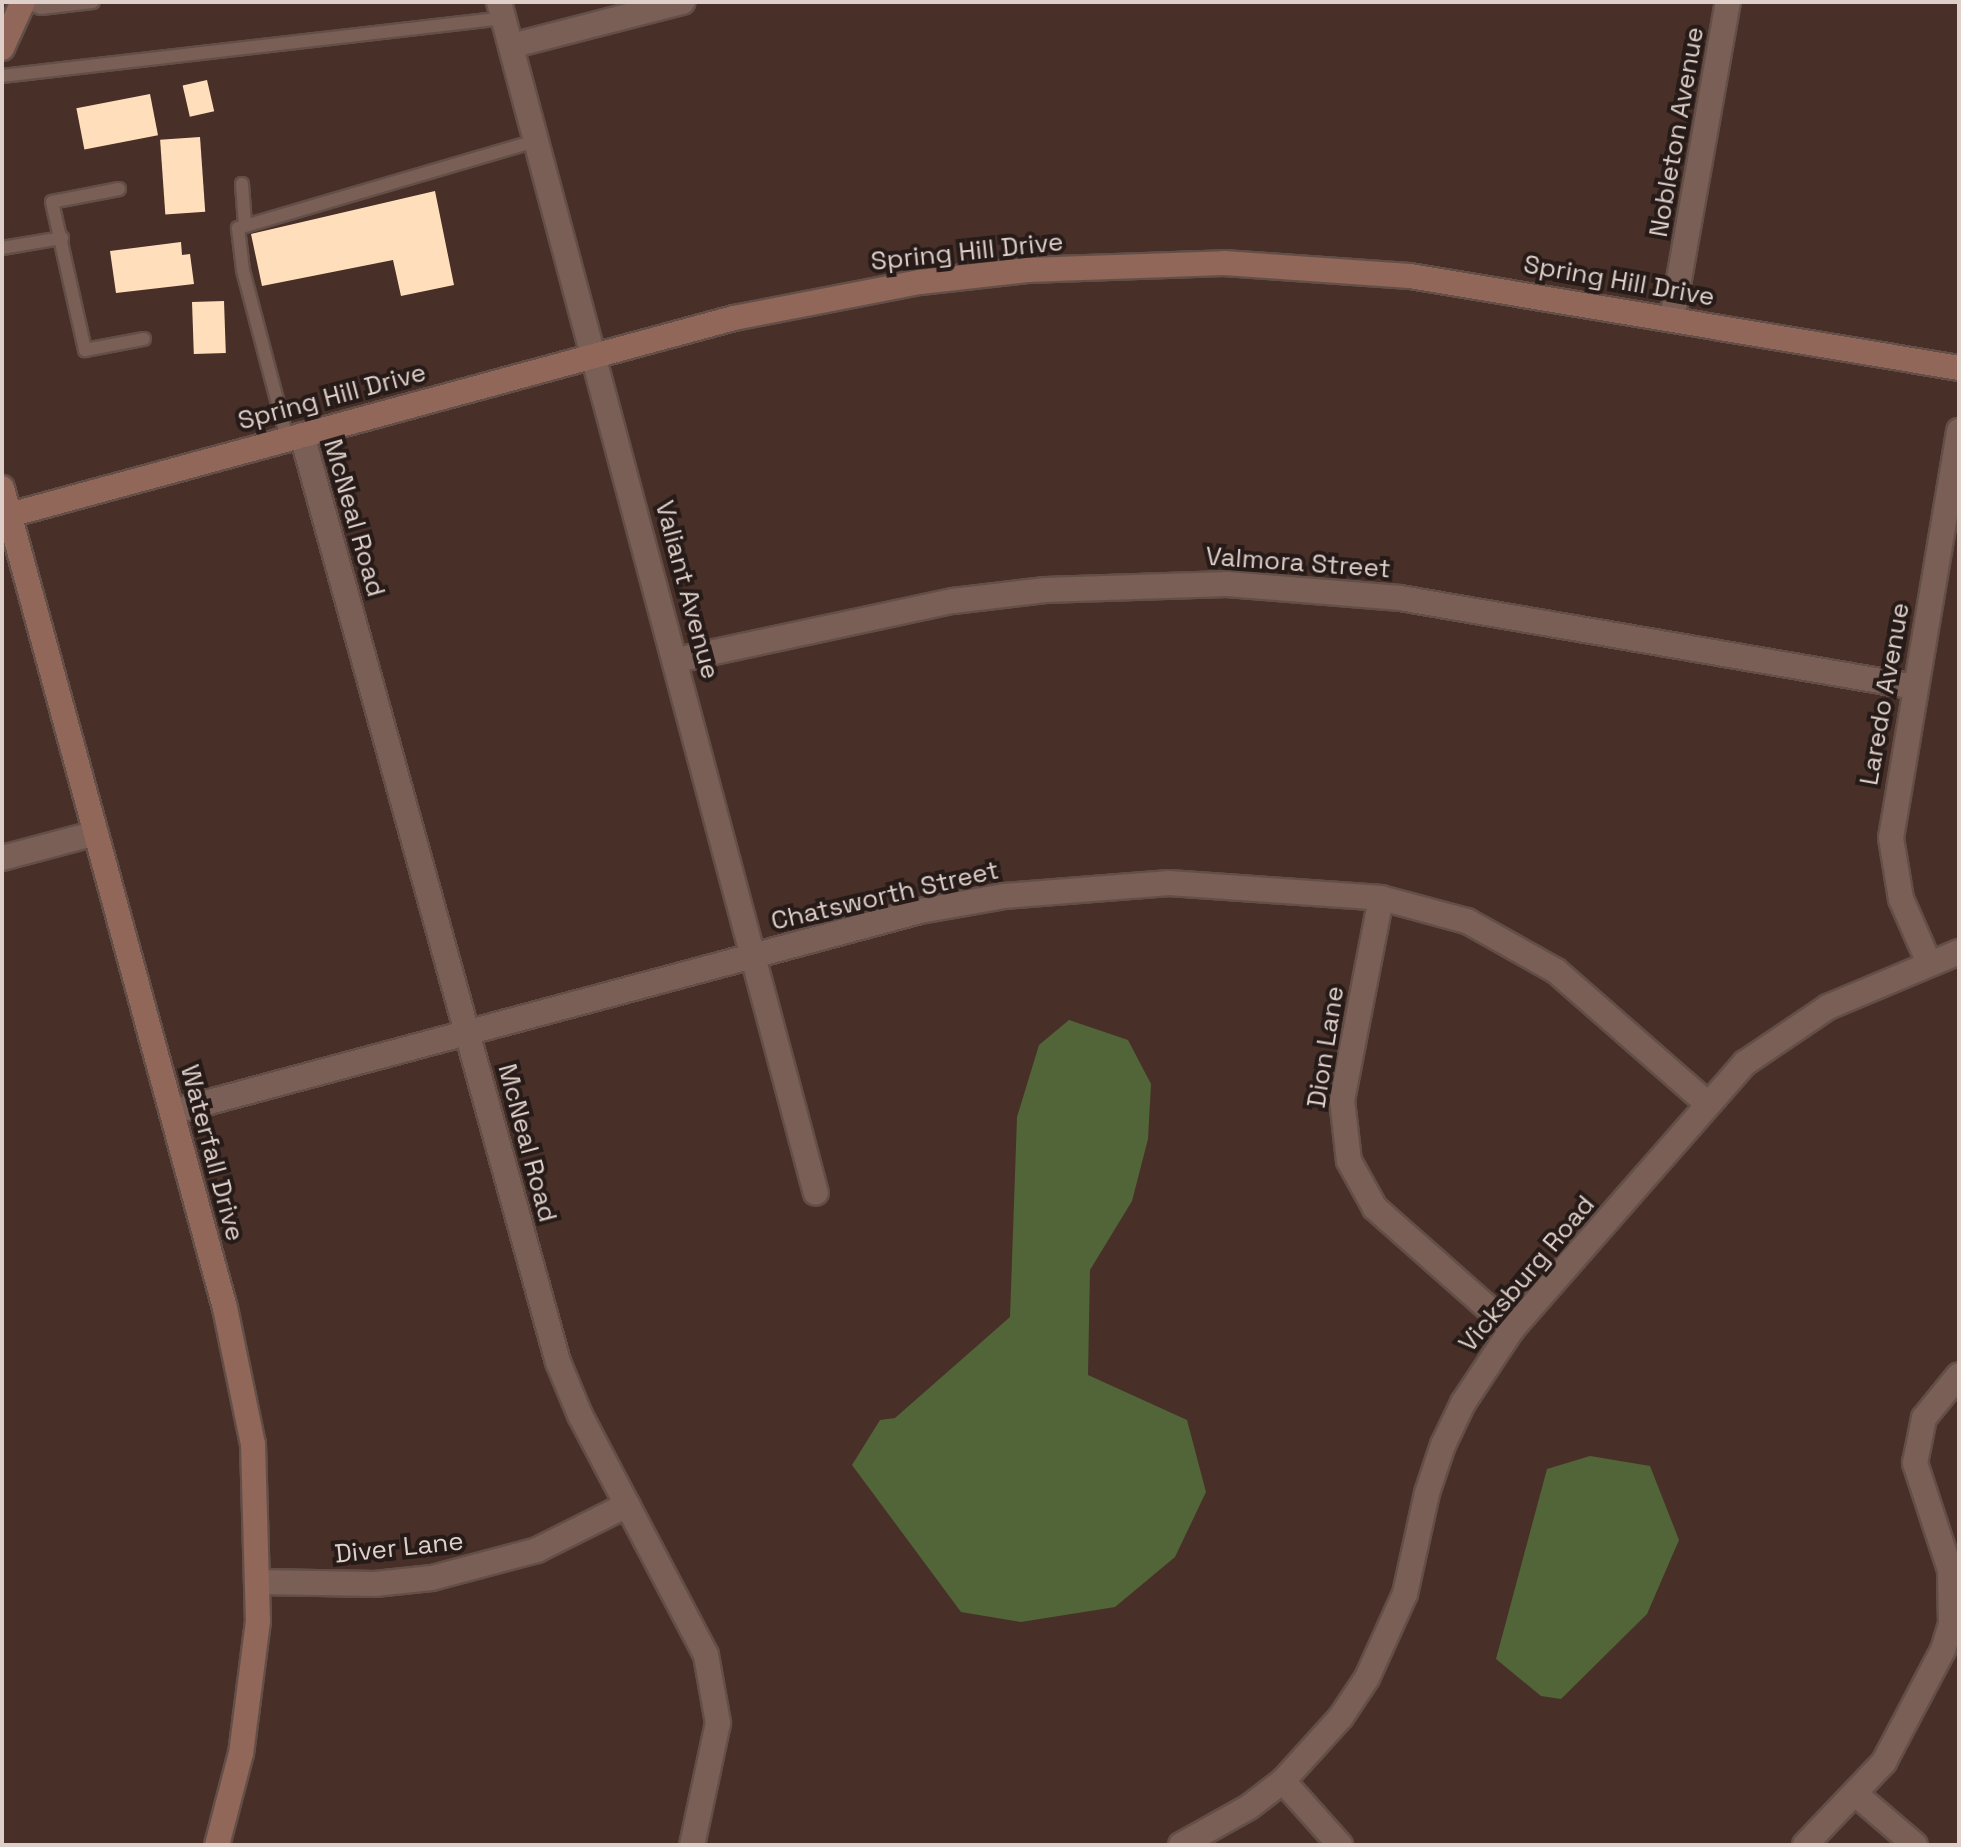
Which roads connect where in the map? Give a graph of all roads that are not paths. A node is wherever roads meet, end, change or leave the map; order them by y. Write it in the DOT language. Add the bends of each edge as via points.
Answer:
graph roads {
  1 [pos="24,2"];
  2 [pos="93,2"];
  3 [pos="682,2"];
  4 [pos="1722,3"];
  5 [pos="502,10"];
  6 [pos="511,46"];
  7 [pos="2,48"];
  8 [pos="2,76"];
  9 [pos="536,141"];
  10 [pos="242,184"];
  11 [pos="119,189"];
  12 [pos="245,225"];
  13 [pos="62,238"];
  14 [pos="2,248"];
  15 [pos="1672,319"];
  16 [pos="144,339"];
  17 [pos="594,355"];
  18 [pos="1959,368"];
  19 [pos="1959,431"];
  20 [pos="294,436"];
  21 [pos="2,488"];
  22 [pos="6,516"];
  23 [pos="677,660"];
  24 [pos="1915,687"];
  25 [pos="96,833"];
  26 [pos="2,858"];
  27 [pos="1381,898"];
  28 [pos="1959,952"];
  29 [pos="757,954"];
  30 [pos="1929,963"];
  31 [pos="468,1032"];
  32 [pos="1708,1104"];
  33 [pos="172,1112"];
  34 [pos="816,1193"];
  35 [pos="1512,1329"];
  36 [pos="1959,1375"];
  37 [pos="627,1505"];
  38 [pos="259,1582"];
  39 [pos="1283,1781"];
  40 [pos="1858,1796"];
  41 [pos="217,1845"];
  42 [pos="692,1845"];
  43 [pos="1181,1845"];
  44 [pos="1340,1845"];
  45 [pos="1805,1845"];
  46 [pos="1915,1845"];
  1 -- 2 [label="lane" via="41,8"];
  1 -- 7 [label="main road"];
  3 -- 6 [label="street"];
  4 -- 15 [label="street, Nobleton Avenue"];
  5 -- 6 [label="street, Valiant Avenue"];
  5 -- 8 [label="lane"];
  6 -- 9 [label="street, Valiant Avenue"];
  9 -- 12 [label="lane"];
  9 -- 17 [label="street, Valiant Avenue"];
  10 -- 12 [label="lane"];
  11 -- 13 [label="lane" via="52,202"];
  12 -- 20 [label="lane" via="238,228 237,240"];
  13 -- 14 [label="lane"];
  13 -- 16 [label="lane" via="85,350"];
  15 -- 17 [label="main road, Spring Hill Drive" via="1396,275 1224,263 1128,264 966,277 824,298"];
  15 -- 18 [label="main road, Spring Hill Drive"];
  17 -- 20 [label="main road, Spring Hill Drive"];
  17 -- 23 [label="street, Valiant Avenue"];
  19 -- 24 [label="street, Laredo Avenue"];
  20 -- 22 [label="main road, Spring Hill Drive"];
  20 -- 31 [label="street, McNeal Road"];
  21 -- 22 [label="main road, Waterfall Drive"];
  22 -- 25 [label="main road, Waterfall Drive"];
  23 -- 24 [label="street, Valmora Street" via="953,601 1045,590 1227,584 1400,598"];
  23 -- 29 [label="street, Valiant Avenue"];
  24 -- 30 [label="street, Laredo Avenue" via="1891,838 1901,899"];
  25 -- 26 [label="street"];
  25 -- 33 [label="main road, Waterfall Drive"];
  27 -- 29 [label="street, Chatsworth Street" via="1243,884 1085,887 920,911"];
  27 -- 32 [label="street, Chatsworth Street" via="1467,921 1542,961"];
  27 -- 35 [label="street, Dion Lane" via="1342,1100 1349,1161 1375,1208"];
  28 -- 30 [label="street, Vicksburg Road"];
  29 -- 31 [label="street, Chatsworth Street"];
  29 -- 34 [label="street, Valiant Avenue"];
  30 -- 32 [label="street, Vicksburg Road" via="1840,1001 1785,1033 1745,1063"];
  31 -- 33 [label="street, Chatsworth Street"];
  31 -- 37 [label="street, McNeal Road" via="558,1362"];
  32 -- 35 [label="street, Vicksburg Road"];
  33 -- 38 [label="main road, Waterfall Drive" via="240,1369 253,1444"];
  35 -- 39 [label="street, Vicksburg Road" via="1463,1403 1443,1445 1389,1637 1341,1717"];
  36 -- 40 [label="street" via="1924,1418 1915,1463 1950,1570 1951,1624 1897,1743"];
  37 -- 38 [label="street, Diver Lane" via="537,1550 486,1567 375,1584"];
  37 -- 42 [label="street, McNeal Road" via="706,1655 715,1689 715,1754"];
  38 -- 41 [label="main road, Waterfall Drive" via="245,1725"];
  39 -- 43 [label="street, Vicksburg Road"];
  39 -- 44 [label="street"];
  40 -- 45 [label="street"];
  40 -- 46 [label="street"];
}
